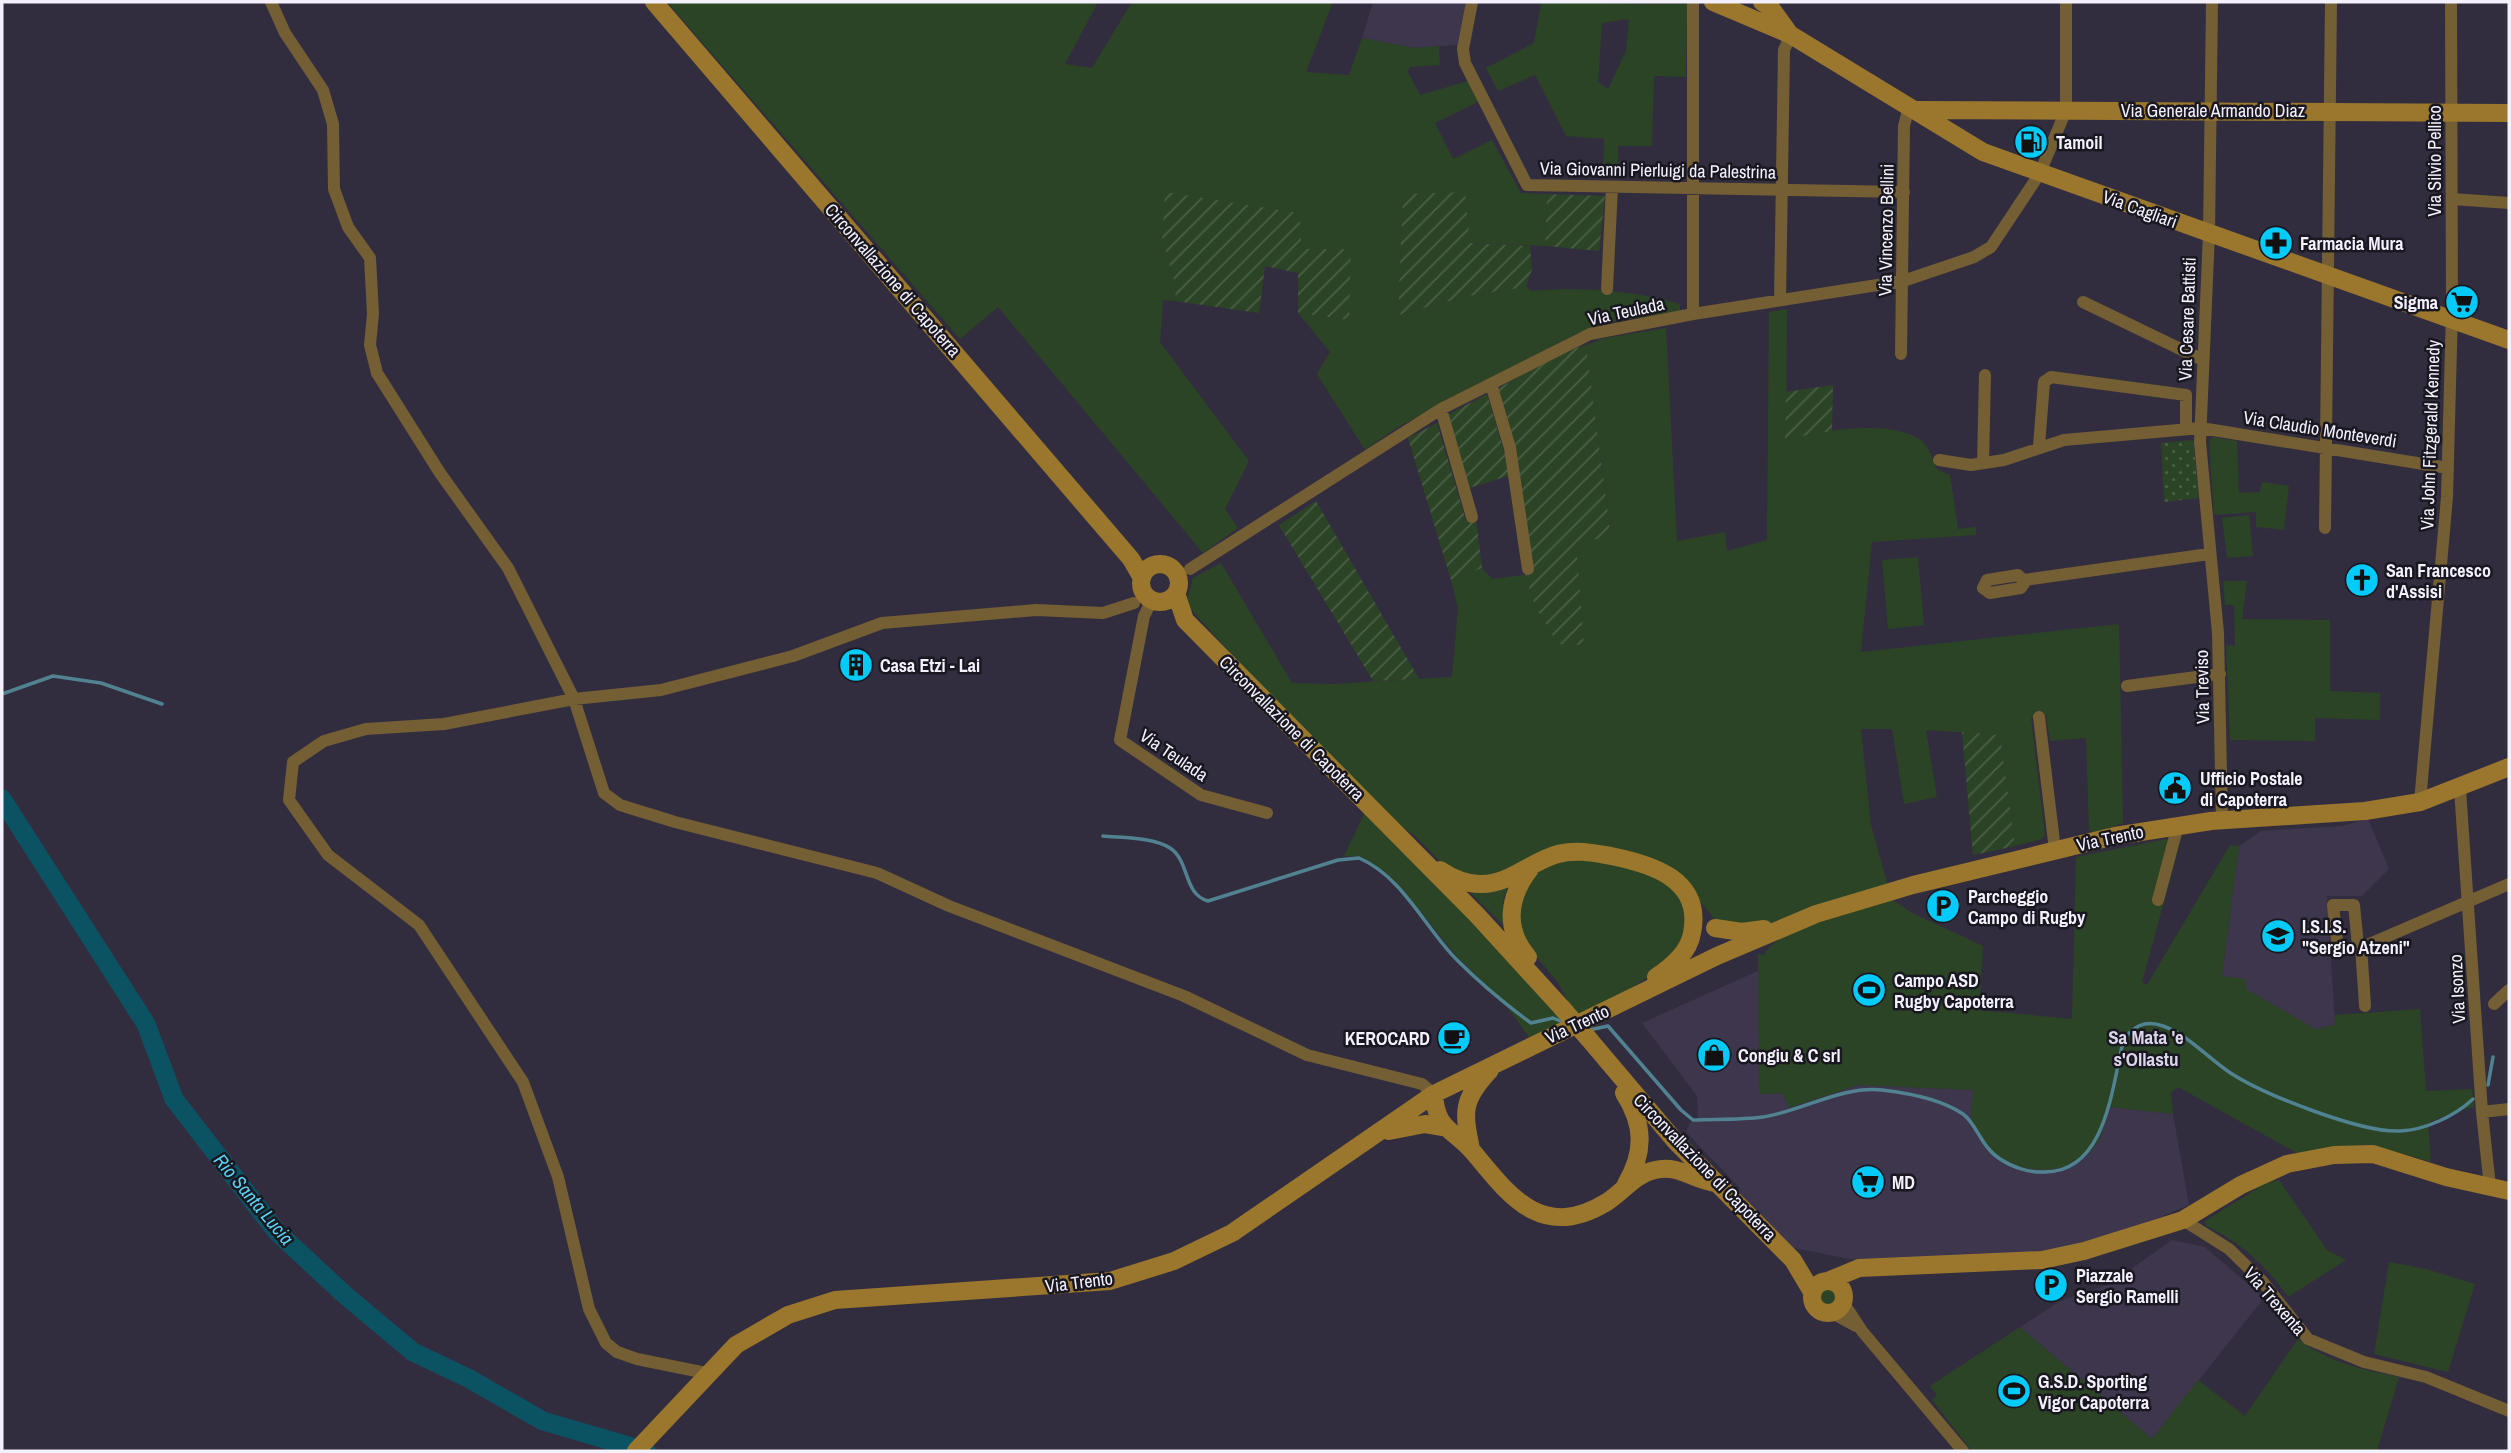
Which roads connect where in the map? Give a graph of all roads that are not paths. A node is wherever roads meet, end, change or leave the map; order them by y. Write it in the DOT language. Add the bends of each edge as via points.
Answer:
graph roads {
  1 [pos="271,2"];
  2 [pos="654,2"];
  3 [pos="1472,2"];
  4 [pos="1713,2"];
  5 [pos="2066,2"];
  6 [pos="2212,2"];
  7 [pos="2331,2"];
  8 [pos="2451,2"];
  9 [pos="1696,6"];
  10 [pos="1767,13"];
  11 [pos="1791,35"];
  12 [pos="1913,108"];
  13 [pos="2211,109"];
  14 [pos="2066,110"];
  15 [pos="2331,110"];
  16 [pos="2451,112"];
  17 [pos="2509,113"];
  18 [pos="2040,173"];
  19 [pos="1612,187"];
  20 [pos="1691,188"];
  21 [pos="1782,190"];
  22 [pos="1905,192"];
  23 [pos="2452,199"];
  24 [pos="2509,204"];
  25 [pos="2209,233"];
  26 [pos="2329,276"];
  27 [pos="1903,281"];
  28 [pos="1607,289"];
  29 [pos="1780,300"];
  30 [pos="2083,302"];
  31 [pos="1693,314"];
  32 [pos="2452,320"];
  33 [pos="2509,340"];
  34 [pos="1901,354"];
  35 [pos="2203,360"];
  36 [pos="1984,375"];
  37 [pos="1491,384"];
  38 [pos="1441,409"];
  39 [pos="2201,428"];
  40 [pos="2186,429"];
  41 [pos="2039,446"];
  42 [pos="2326,448"];
  43 [pos="1940,460"];
  44 [pos="1983,463"];
  45 [pos="2448,468"];
  46 [pos="1472,517"];
  47 [pos="2325,528"];
  48 [pos="2209,554"];
  49 [pos="1528,569"];
  50 [pos="2024,580"];
  51 [pos="1159,586"];
  52 [pos="2220,674"];
  53 [pos="2127,685"];
  54 [pos="574,699"];
  55 [pos="2039,717"];
  56 [pos="2509,767"];
  57 [pos="2460,789"];
  58 [pos="2420,802"];
  59 [pos="1267,813"];
  60 [pos="2222,820"];
  61 [pos="2178,825"];
  62 [pos="1404,840"];
  63 [pos="2055,850"];
  64 [pos="1533,866"];
  65 [pos="2509,884"];
  66 [pos="1688,900"];
  67 [pos="2158,900"];
  68 [pos="2470,900"];
  69 [pos="1798,921"];
  70 [pos="1715,928"];
  71 [pos="1693,932"];
  72 [pos="1717,956"];
  73 [pos="2509,990"];
  74 [pos="1549,992"];
  75 [pos="1632,999"];
  76 [pos="2494,1004"];
  77 [pos="2364,1006"];
  78 [pos="1496,1063"];
  79 [pos="1618,1073"];
  80 [pos="1434,1094"];
  81 [pos="2509,1109"];
  82 [pos="2482,1112"];
  83 [pos="1464,1114"];
  84 [pos="1443,1126"];
  85 [pos="1372,1136"];
  86 [pos="1471,1149"];
  87 [pos="1716,1183"];
  88 [pos="2490,1187"];
  89 [pos="1623,1189"];
  90 [pos="2509,1191"];
  91 [pos="2183,1220"];
  92 [pos="1880,1269"];
  93 [pos="1822,1284"];
  94 [pos="1840,1303"];
  95 [pos="702,1379"];
  96 [pos="2509,1411"];
  97 [pos="636,1451"];
  98 [pos="1963,1451"];
  1 -- 54 [label="street" via="285,33 323,90 333,124 334,189 348,227 370,258 370,345 377,373 508,568"];
  2 -- 51 [label="street, Circonvallazione di Capoterra" via="1131,559"];
  3 -- 19 [label="street, Via Giovanni Pierluigi da Palestrina" via="1465,62 1524,184"];
  4 -- 10 [label="street, Via Cagliari"];
  5 -- 14 [label="street"];
  6 -- 13 [label="street, Via Cesare Battisti"];
  7 -- 15 [label="street"];
  8 -- 16 [label="street, Via Silvio Pellico"];
  9 -- 20 [label="street"];
  10 -- 11 [label="street, Via Cagliari"];
  11 -- 12 [label="street, Via Cagliari"];
  11 -- 21 [label="street" via="1784,50"];
  12 -- 14 [label="street, Via Generale Armando Diaz"];
  12 -- 18 [label="street, Via Cagliari" via="1983,152"];
  12 -- 22 [label="street, Via Vincenzo Bellini" via="1904,126"];
  13 -- 14 [label="street, Via Generale Armando Diaz"];
  13 -- 15 [label="street, Via Generale Armando Diaz"];
  13 -- 25 [label="street, Via Cesare Battisti"];
  14 -- 18 [label="street, Via Teulada"];
  15 -- 16 [label="street, Via Generale Armando Diaz"];
  15 -- 26 [label="street"];
  16 -- 17 [label="street, Via Generale Armando Diaz"];
  16 -- 23 [label="street, Via Silvio Pellico"];
  18 -- 25 [label="street, Via Cagliari"];
  18 -- 27 [label="street, Via Teulada" via="1991,247"];
  19 -- 20 [label="street, Via Giovanni Pierluigi da Palestrina"];
  19 -- 28 [label="street"];
  20 -- 21 [label="street, Via Giovanni Pierluigi da Palestrina"];
  20 -- 31 [label="street"];
  21 -- 22 [label="street, Via Giovanni Pierluigi da Palestrina"];
  21 -- 29 [label="street"];
  22 -- 27 [label="street, Via Vincenzo Bellini"];
  23 -- 24 [label="street"];
  23 -- 32 [label="street, Via Silvio Pellico"];
  25 -- 26 [label="street, Via Cagliari"];
  25 -- 35 [label="street, Via Cesare Battisti"];
  26 -- 32 [label="street, Via Cagliari"];
  26 -- 42 [label="street"];
  27 -- 29 [label="street, Via Teulada"];
  27 -- 34 [label="street, Via Vincenzo Bellini"];
  29 -- 31 [label="street, Via Teulada"];
  30 -- 35 [label="street"];
  31 -- 37 [label="street, Via Teulada" via="1590,334"];
  32 -- 33 [label="street, Via Cagliari"];
  32 -- 45 [label="street, Via John Fitzgerald Kennedy"];
  35 -- 39 [label="street, Via Cesare Battisti"];
  36 -- 44 [label="street"];
  37 -- 38 [label="street, Via Teulada"];
  37 -- 49 [label="street" via="1510,448"];
  38 -- 46 [label="street"];
  38 -- 51 [label="street, Via Teulada"];
  39 -- 40 [label="street, Via Claudio Monteverdi"];
  39 -- 42 [label="street, Via Claudio Monteverdi"];
  39 -- 48 [label="street, Via Treviso"];
  40 -- 41 [label="street, Via Claudio Monteverdi"];
  40 -- 41 [label="street" via="2186,395 2051,377 2044,382"];
  41 -- 44 [label="street, Via Claudio Monteverdi"];
  42 -- 45 [label="street, Via Claudio Monteverdi"];
  42 -- 47 [label="street"];
  43 -- 44 [label="street, Via Claudio Monteverdi"];
  45 -- 58 [label="street, Via John Fitzgerald Kennedy"];
  48 -- 50 [label="street"];
  48 -- 52 [label="street, Via Treviso"];
  51 -- 54 [label="street" via="1103,613 1036,610 882,623 799,654 660,690"];
  51 -- 59 [label="street, Via Teulada" via="1144,615 1120,740 1201,795"];
  51 -- 62 [label="street, Circonvallazione di Capoterra" via="1185,620"];
  52 -- 53 [label="street"];
  52 -- 60 [label="street, Via Treviso"];
  54 -- 80 [label="street" via="604,793 620,805 877,873 949,906 1184,996 1307,1055 1422,1084"];
  54 -- 95 [label="street" via="444,724 366,729 324,741 293,762 289,800 328,855 419,925 523,1082 558,1177 589,1309 606,1343 617,1352"];
  55 -- 63 [label="street"];
  56 -- 57 [label="street, Via Trento"];
  57 -- 58 [label="street, Via Trento"];
  57 -- 68 [label="street, Via Isonzo"];
  58 -- 60 [label="street, Via Trento" via="2365,811"];
  60 -- 61 [label="street, Via Trento"];
  61 -- 63 [label="street, Via Trento"];
  61 -- 67 [label="street"];
  62 -- 64 [label="street" via="1450,877 1464,882 1496,882"];
  62 -- 74 [label="street, Circonvallazione di Capoterra"];
  63 -- 69 [label="street, Via Trento" via="1913,885"];
  64 -- 66 [label="street" via="1560,853 1577,851 1646,863 1669,874"];
  64 -- 74 [label="street" via="1513,897 1512,928 1518,946 1544,977"];
  65 -- 68 [label="street"];
  66 -- 70 [label="street"];
  66 -- 71 [label="street"];
  68 -- 77 [label="street" via="2359,946"];
  68 -- 82 [label="street, Via Isonzo"];
  69 -- 70 [label="street" via="1787,919 1755,932"];
  69 -- 72 [label="street, Via Trento"];
  70 -- 72 [label="street"];
  71 -- 72 [label="street" via="1699,944"];
  71 -- 75 [label="street" via="1681,956"];
  72 -- 75 [label="street, Via Trento"];
  73 -- 76 [label="street"];
  74 -- 79 [label="street, Circonvallazione di Capoterra, bridge"];
  75 -- 78 [label="street, Via Trento"];
  78 -- 80 [label="street, Via Trento"];
  78 -- 83 [label="street" via="1479,1082"];
  79 -- 87 [label="street, Circonvallazione di Capoterra"];
  79 -- 89 [label="street" via="1618,1084 1634,1109 1641,1138 1635,1168"];
  80 -- 83 [label="street"];
  80 -- 84 [label="street" via="1435,1112"];
  80 -- 85 [label="street, Via Trento"];
  81 -- 82 [label="street"];
  82 -- 88 [label="street, Via Isonzo"];
  83 -- 86 [label="street"];
  84 -- 85 [label="street" via="1410,1125"];
  84 -- 86 [label="street"];
  85 -- 95 [label="street, Via Trento" via="1232,1233 1174,1261 1110,1281 835,1300 788,1315 752,1334"];
  86 -- 89 [label="street" via="1506,1193 1536,1212 1554,1216 1592,1210"];
  87 -- 89 [label="street" via="1674,1169 1656,1170 1642,1174"];
  87 -- 93 [label="street, Circonvallazione di Capoterra"];
  88 -- 90 [label="street"];
  88 -- 91 [label="street" via="2373,1154 2334,1155 2287,1164"];
  91 -- 92 [label="street" via="2042,1260"];
  91 -- 96 [label="street, Via Trexenta" via="2229,1250 2262,1281 2308,1339 2364,1362 2426,1377"];
  92 -- 93 [label="street" via="1856,1268"];
  92 -- 94 [label="street" via="1860,1275"];
  93 -- 94 [label="street" via="1839,1284"];
  93 -- 94 [label="street" via="1812,1300 1817,1309"];
  94 -- 98 [label="street"];
  95 -- 97 [label="street, Via Trento"];
}
